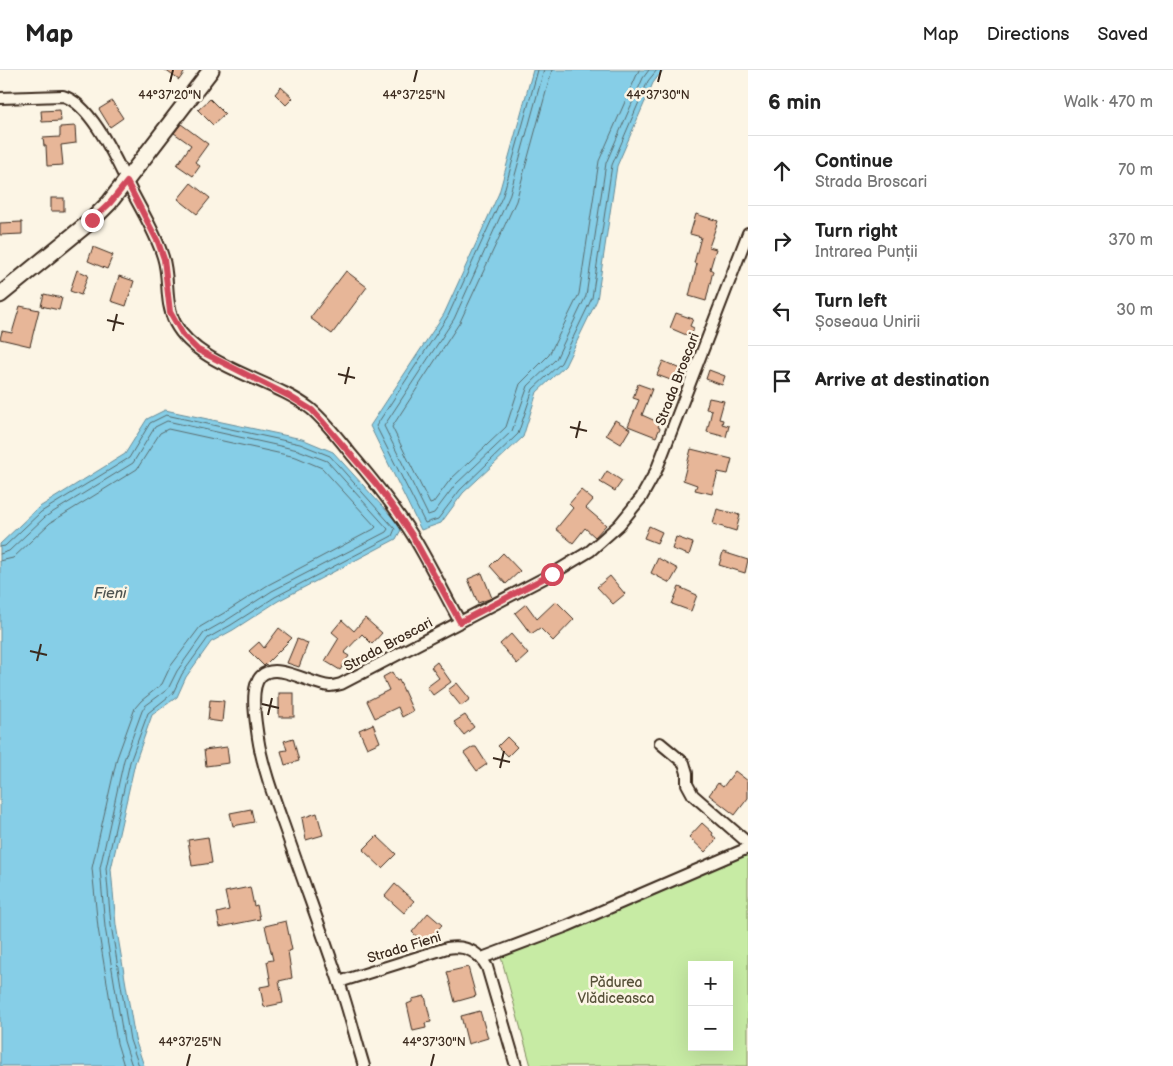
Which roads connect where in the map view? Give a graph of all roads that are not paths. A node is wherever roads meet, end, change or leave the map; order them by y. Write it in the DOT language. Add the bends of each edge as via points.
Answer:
graph roads {
  1 [pos="211,70"];
  2 [pos="0,98"];
  3 [pos="127,182"];
  4 [pos="748,232"];
  5 [pos="0,295"];
  6 [pos="460,622"];
  7 [pos="660,743"];
  8 [pos="748,843"];
  9 [pos="748,848"];
  10 [pos="482,958"];
  11 [pos="339,982"];
  12 [pos="364,1066"];
  13 [pos="516,1066"];
  1 -- 3 [label="main road"];
  2 -- 3 [label="street" via="58,95 72,99 110,147"];
  3 -- 5 [label="main road" via="92,220"];
  3 -- 6 [label="street" via="158,242 164,259 170,312 183,335 198,350 312,410 402,519"];
  4 -- 6 [label="street, Strada Broscari" via="660,463 641,498 590,551"];
  6 -- 11 [label="street, Strada Broscari" via="341,684 319,684 276,671 268,671 256,683 258,740 277,806"];
  7 -- 8 [label="street" via="684,762 687,784 693,795"];
  9 -- 10 [label="street" via="567,926"];
  10 -- 11 [label="street, Strada Fieni" via="469,949 447,948"];
  10 -- 13 [label="street"];
  11 -- 12 [label="street, Strada Broscari"];
}
